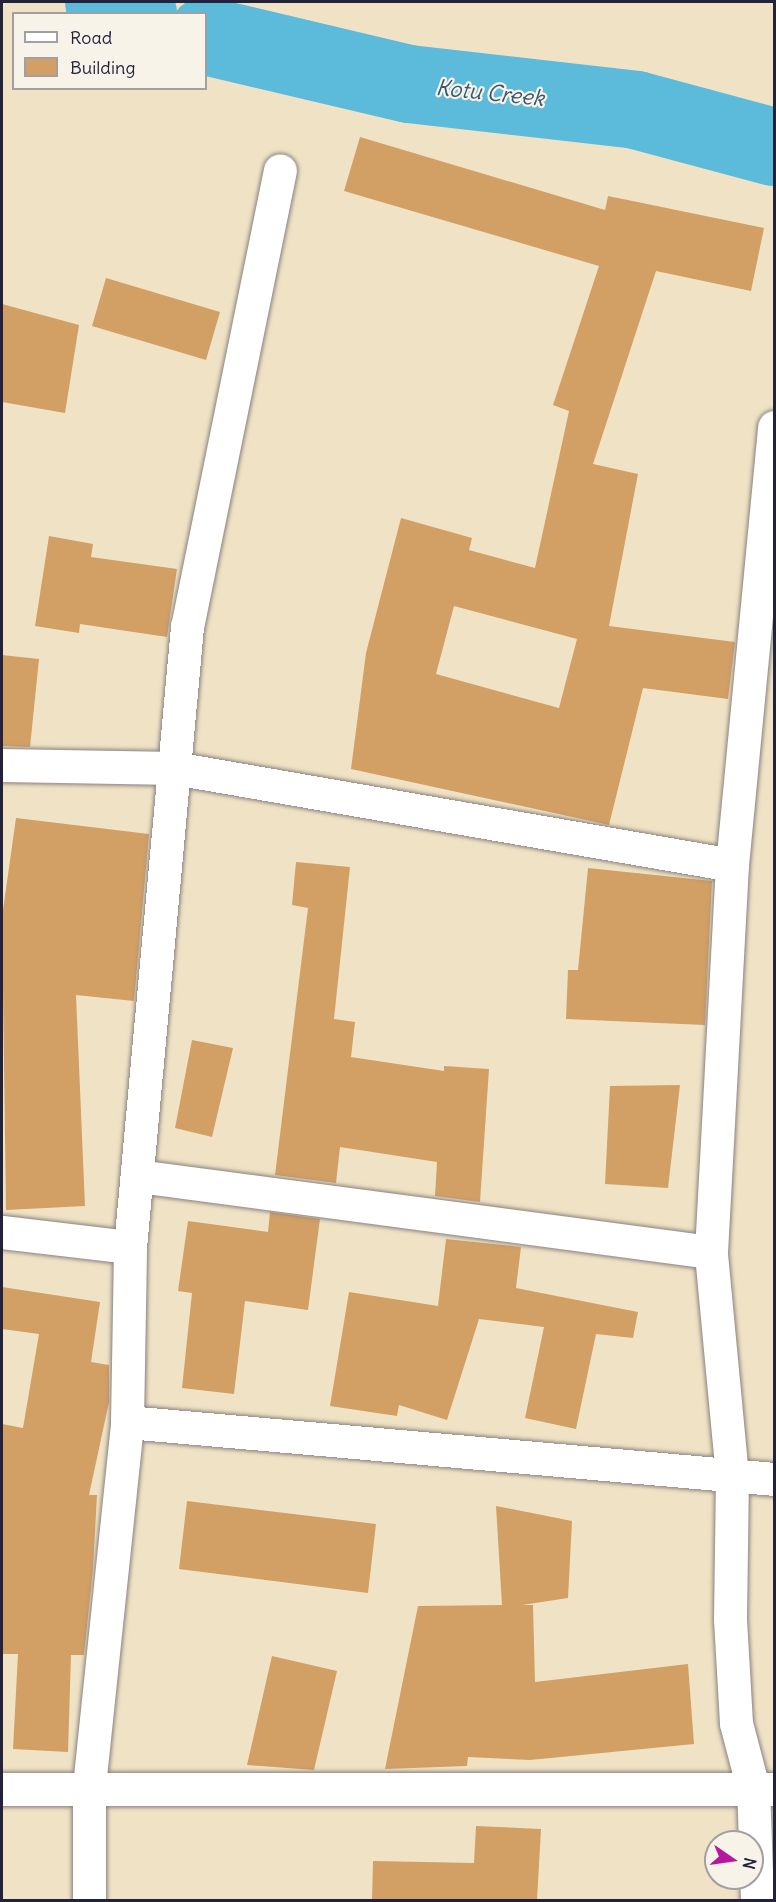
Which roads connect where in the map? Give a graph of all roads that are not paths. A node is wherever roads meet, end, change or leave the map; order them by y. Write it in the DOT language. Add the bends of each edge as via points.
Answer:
graph roads {
  1 [pos="280,170"];
  2 [pos="774,427"];
  3 [pos="2,765"];
  4 [pos="174,768"];
  5 [pos="732,865"];
  6 [pos="138,1176"];
  7 [pos="2,1232"];
  8 [pos="130,1247"];
  9 [pos="711,1252"];
  10 [pos="127,1422"];
  11 [pos="732,1476"];
  12 [pos="774,1479"];
  13 [pos="89,1786"];
  14 [pos="764,1788"];
  15 [pos="2,1789"];
  16 [pos="88,1900"];
  17 [pos="757,1900"];
  1 -- 4 [label="street" via="187,627"];
  2 -- 5 [label="street"];
  3 -- 4 [label="street"];
  4 -- 5 [label="street"];
  4 -- 6 [label="street"];
  5 -- 9 [label="street"];
  6 -- 8 [label="street"];
  6 -- 9 [label="street"];
  7 -- 8 [label="street"];
  8 -- 10 [label="street"];
  9 -- 11 [label="street"];
  10 -- 11 [label="street"];
  10 -- 13 [label="street"];
  11 -- 12 [label="street"];
  11 -- 14 [label="street" via="736,1723"];
  13 -- 14 [label="street"];
  13 -- 15 [label="street"];
  13 -- 16 [label="street"];
  14 -- 17 [label="street"];
}
